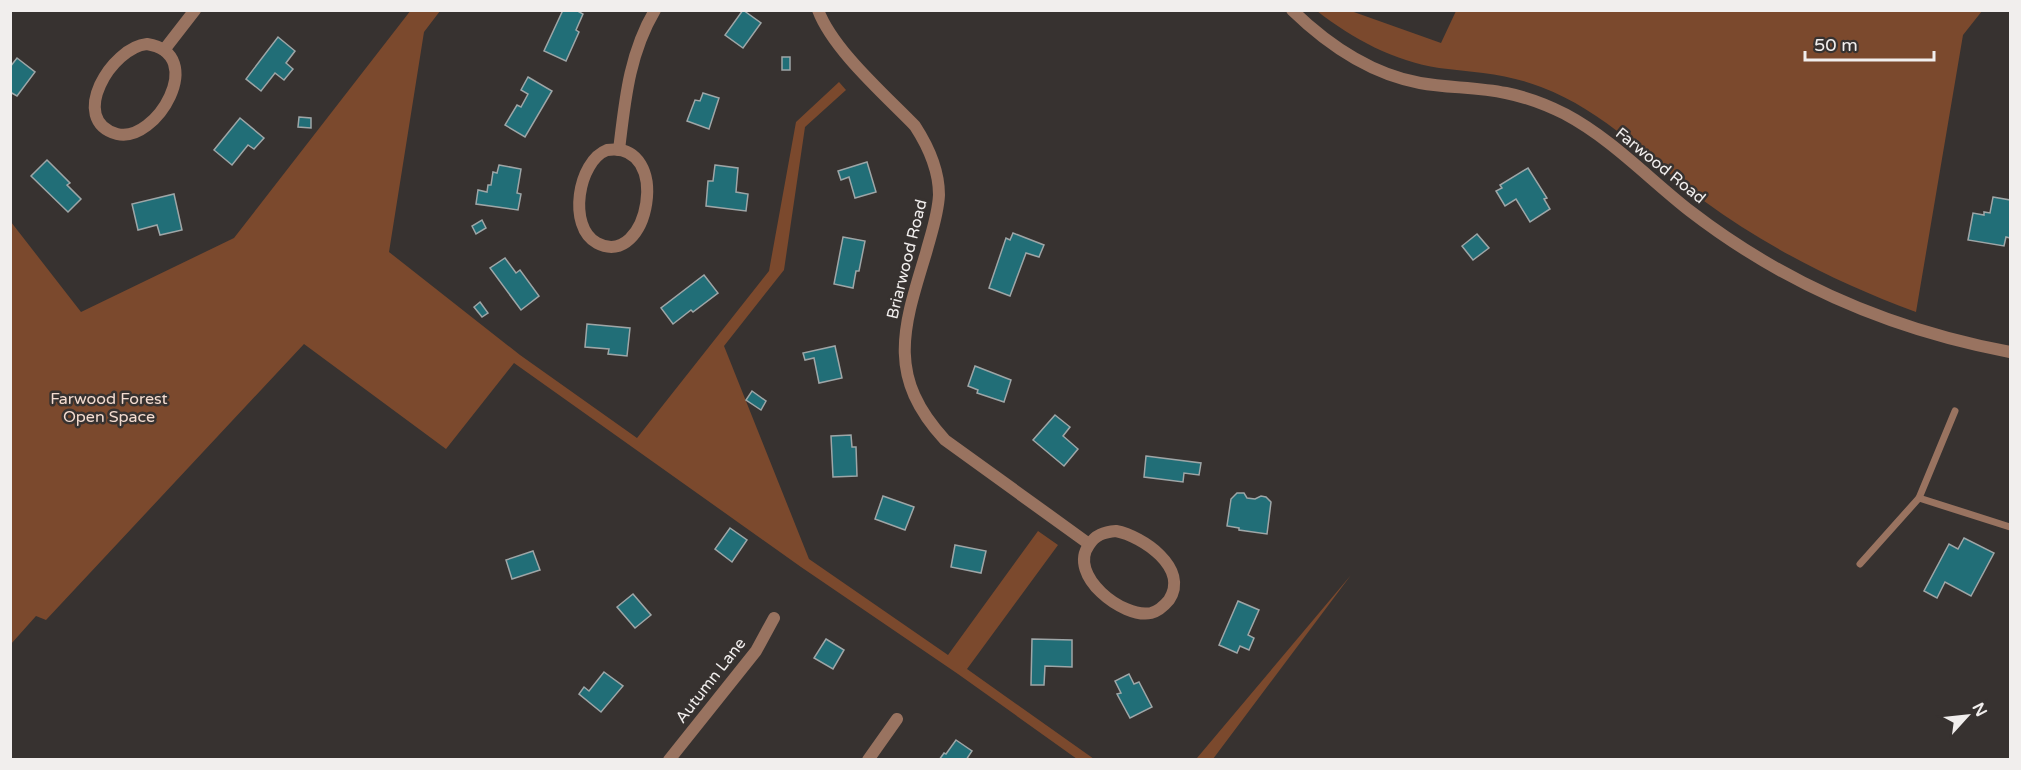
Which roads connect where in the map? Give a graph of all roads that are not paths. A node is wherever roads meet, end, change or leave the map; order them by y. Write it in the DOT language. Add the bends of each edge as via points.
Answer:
graph roads {
  1 [pos="195,10"];
  2 [pos="655,10"];
  3 [pos="818,10"];
  4 [pos="1292,10"];
  5 [pos="164,50"];
  6 [pos="619,150"];
  7 [pos="2010,352"];
  8 [pos="1955,411"];
  9 [pos="1919,498"];
  10 [pos="2010,527"];
  11 [pos="1089,544"];
  12 [pos="1860,564"];
  13 [pos="774,618"];
  14 [pos="897,719"];
  15 [pos="669,759"];
  16 [pos="868,759"];
  1 -- 5 [label="street"];
  2 -- 6 [label="street" via="629,72"];
  3 -- 11 [label="street, Briarwood Road" via="839,46 915,126 934,164 939,193 935,221 905,328 906,370 920,408 945,440"];
  4 -- 7 [label="street, Farwood Road" via="1338,48 1389,75 1422,84 1506,93 1566,115 1602,138 1713,228 1781,272 1830,297 1930,334"];
  5 -- 5 [label="street" via="147,44 135,46 109,70 94,102 96,115 107,129 124,135 136,133 162,109 177,77 175,64"];
  6 -- 6 [label="street" via="636,157 643,167 646,202 634,235 625,243 607,246 591,239 583,229 581,193 592,160 607,150"];
  8 -- 9 [label="lane"];
  9 -- 10 [label="lane"];
  9 -- 12 [label="lane"];
  11 -- 11 [label="street" via="1103,533 1116,531 1148,546 1172,572 1173,590 1168,601 1159,609 1142,614 1110,599 1086,573 1083,561"];
  13 -- 15 [label="street, Autumn Lane" via="756,651"];
  14 -- 16 [label="street"];
}
